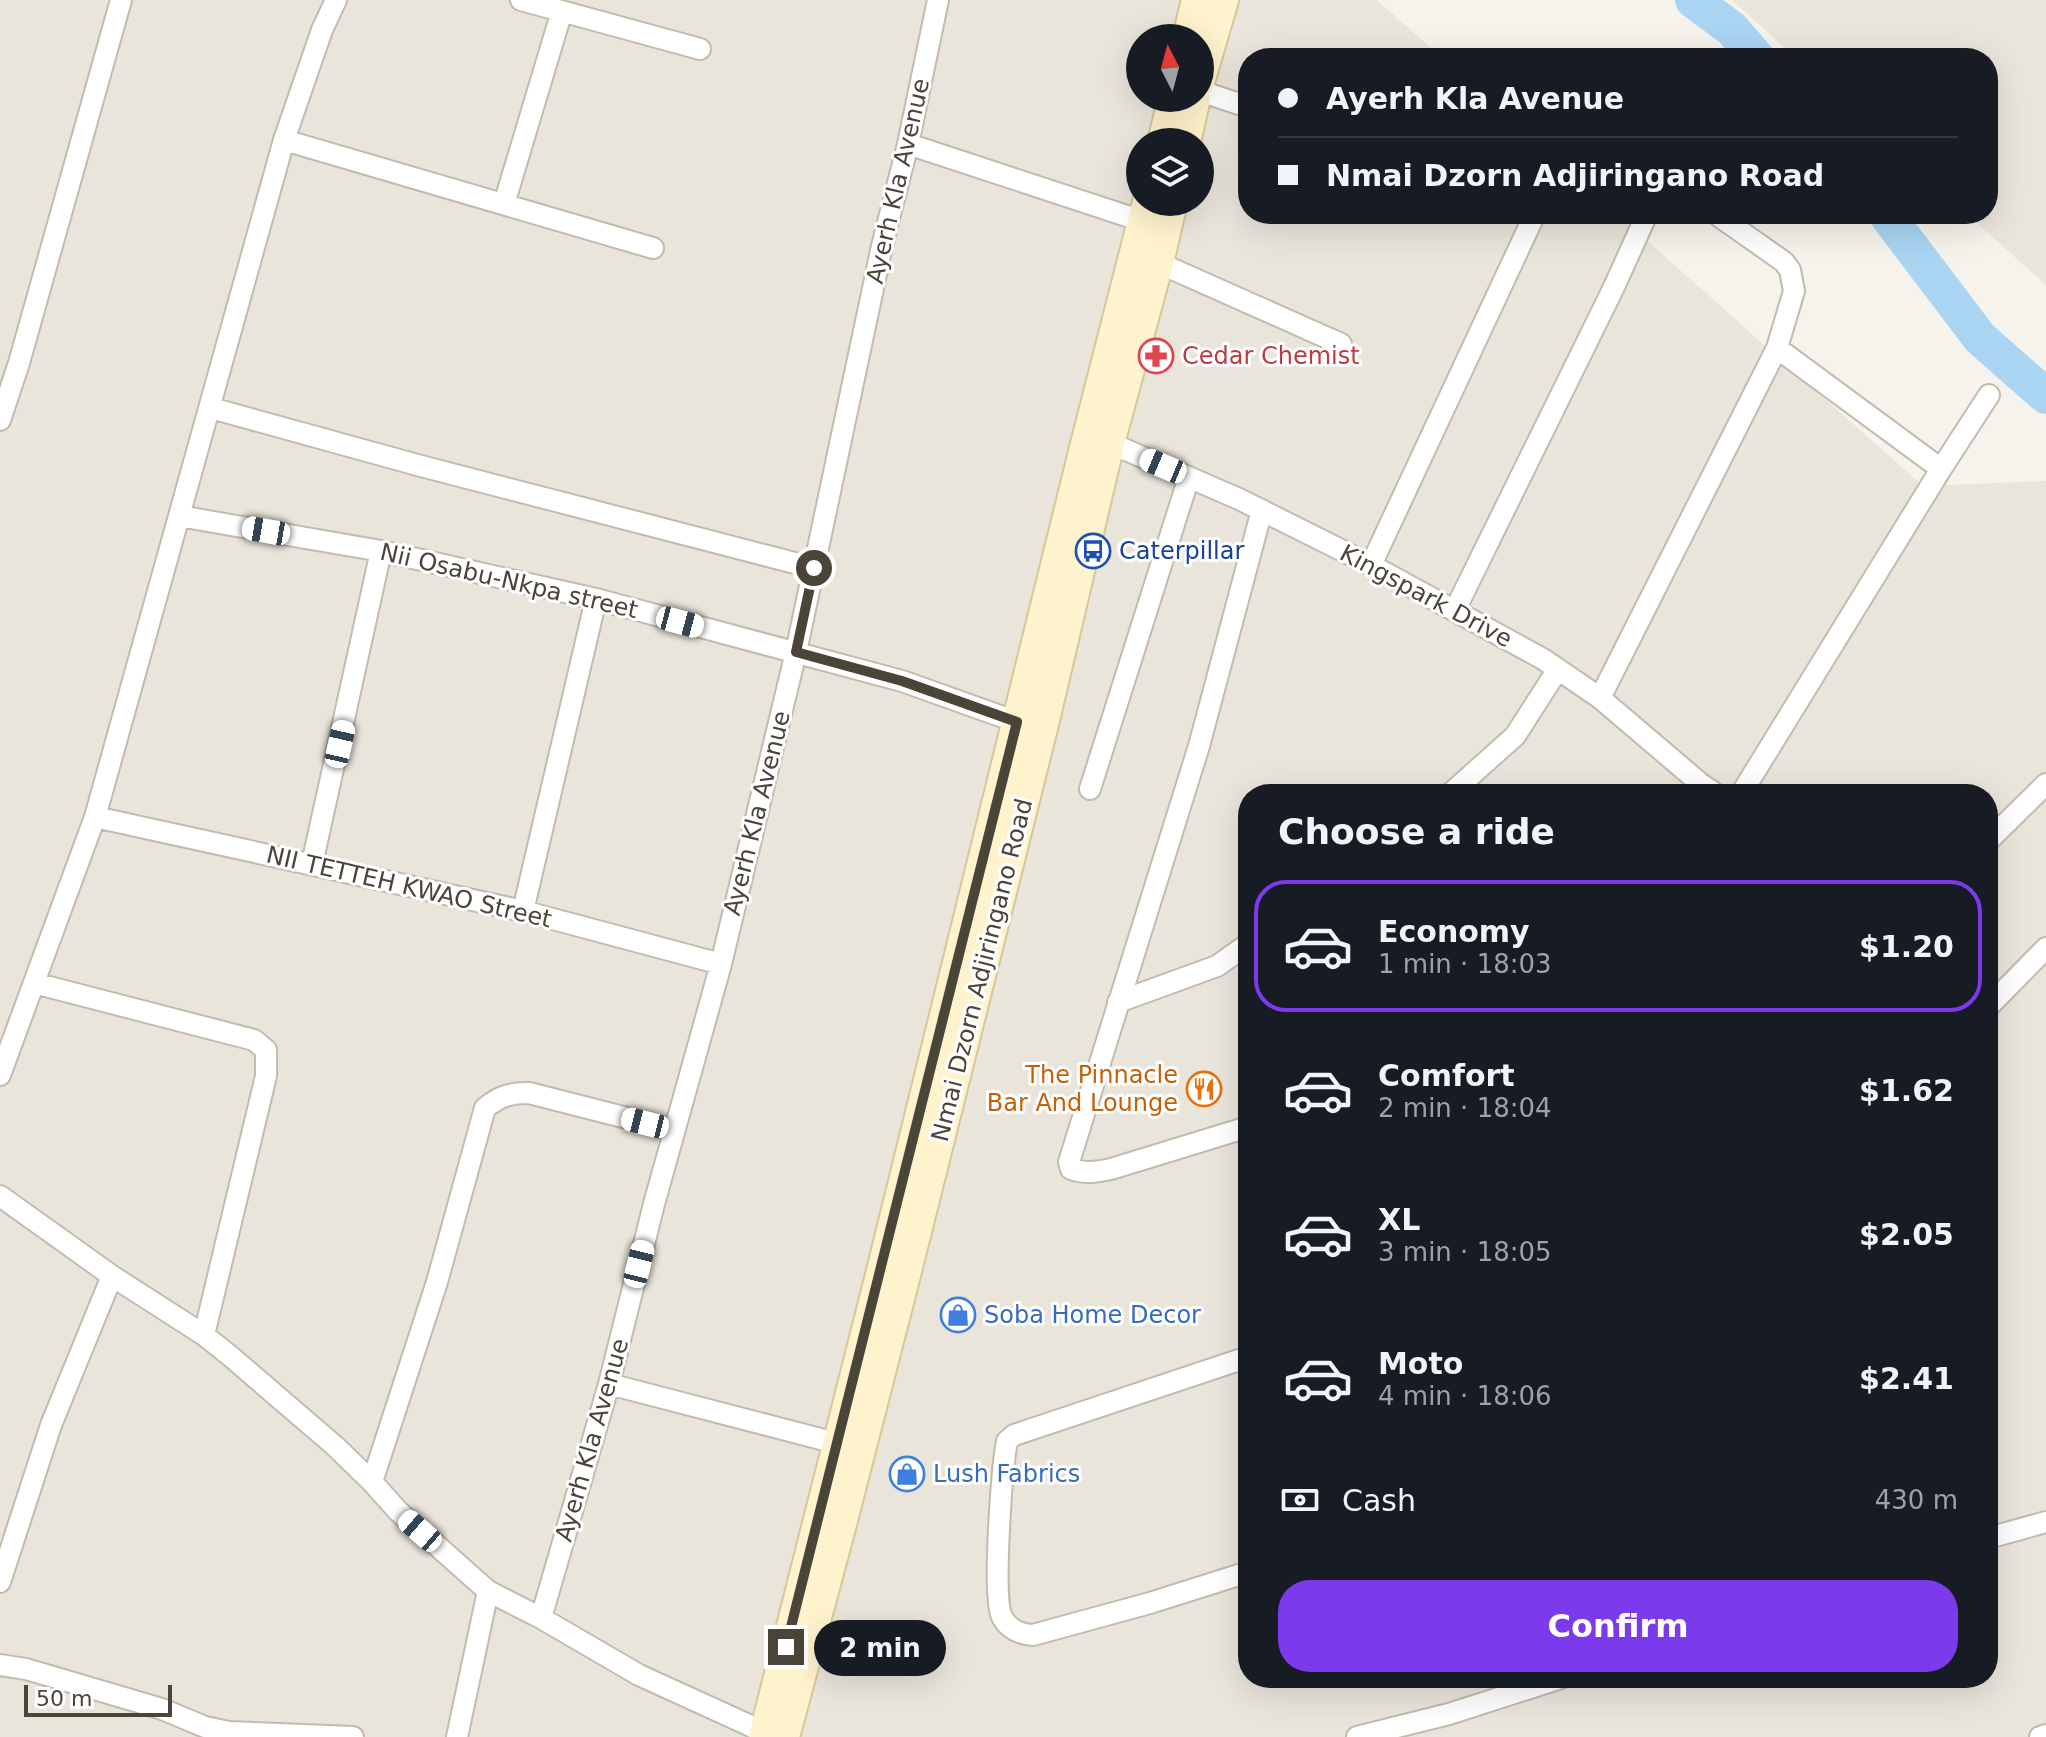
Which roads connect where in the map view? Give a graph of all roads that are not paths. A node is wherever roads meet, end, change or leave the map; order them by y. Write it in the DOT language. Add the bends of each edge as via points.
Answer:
graph roads {
  1 [pos="121,0"];
  2 [pos="336,0"];
  3 [pos="521,0"];
  4 [pos="938,0"];
  5 [pos="1196,0"];
  6 [pos="1224,0"];
  7 [pos="562,11"];
  8 [pos="1190,24"];
  9 [pos="1214,34"];
  10 [pos="700,49"];
  11 [pos="1214,96"];
  12 [pos="1238,104"];
  13 [pos="284,140"];
  14 [pos="908,144"];
  15 [pos="504,204"];
  16 [pos="1126,206"];
  17 [pos="1144,216"];
  18 [pos="1170,216"];
  19 [pos="1530,224"];
  20 [pos="1642,224"];
  21 [pos="1730,224"];
  22 [pos="653,248"];
  23 [pos="1159,263"];
  24 [pos="1341,344"];
  25 [pos="1777,348"];
  26 [pos="1989,395"];
  27 [pos="211,408"];
  28 [pos="0,420"];
  29 [pos="1110,443"];
  30 [pos="1941,469"];
  31 [pos="1189,477"];
  32 [pos="1262,510"];
  33 [pos="179,516"];
  34 [pos="381,551"];
  35 [pos="1371,565"];
  36 [pos="814,568"];
  37 [pos="596,599"];
  38 [pos="1455,610"];
  39 [pos="796,652"];
  40 [pos="1558,669"];
  41 [pos="1600,698"];
  42 [pos="1017,722"];
  43 [pos="1461,784"];
  44 [pos="1696,784"];
  45 [pos="1747,784"];
  46 [pos="2046,784"];
  47 [pos="1090,789"];
  48 [pos="95,817"];
  49 [pos="1998,831"];
  50 [pos="312,864"];
  51 [pos="523,911"];
  52 [pos="2046,948"];
  53 [pos="1238,951"];
  54 [pos="721,964"];
  55 [pos="34,983"];
  56 [pos="1998,997"];
  57 [pos="1118,1002"];
  58 [pos="0,1075"];
  59 [pos="674,1130"];
  60 [pos="1238,1130"];
  61 [pos="0,1196"];
  62 [pos="893,1273"];
  63 [pos="112,1276"];
  64 [pos="204,1335"];
  65 [pos="1238,1360"];
  66 [pos="609,1384"];
  67 [pos="836,1443"];
  68 [pos="372,1482"];
  69 [pos="2046,1522"];
  70 [pos="1998,1535"];
  71 [pos="1238,1575"];
  72 [pos="0,1582"];
  73 [pos="488,1591"];
  74 [pos="541,1618"];
  75 [pos="0,1665"];
  76 [pos="1530,1688"];
  77 [pos="771,1735"];
  78 [pos="353,1737"];
  79 [pos="457,1737"];
  80 [pos="1357,1737"];
  1 -- 28 [label="street"];
  2 -- 13 [label="street"];
  3 -- 7 [label="street"];
  4 -- 14 [label="street, Ayerh Kla Avenue"];
  5 -- 8 [label="main road"];
  6 -- 9 [label="main road"];
  7 -- 10 [label="street"];
  7 -- 15 [label="street"];
  11 -- 12 [label="street"];
  13 -- 15 [label="street"];
  13 -- 27 [label="street"];
  14 -- 16 [label="street"];
  14 -- 36 [label="street, Ayerh Kla Avenue"];
  15 -- 22 [label="street"];
  17 -- 42 [label="main road, Nmai Dzorn Adjiringano Road"];
  18 -- 23 [label="main road, Nmai Dzorn Adjiringano Road"];
  19 -- 35 [label="street"];
  20 -- 38 [label="street"];
  21 -- 25 [label="street" via="1790,270 1794,291"];
  23 -- 24 [label="street"];
  23 -- 29 [label="main road, Nmai Dzorn Adjiringano Road"];
  25 -- 30 [label="street"];
  25 -- 41 [label="street"];
  26 -- 30 [label="street"];
  27 -- 33 [label="street"];
  27 -- 36 [label="street"];
  29 -- 31 [label="street, Kingspark Drive"];
  29 -- 62 [label="main road, Nmai Dzorn Adjiringano Road" via="1041,735"];
  30 -- 45 [label="street"];
  31 -- 32 [label="street, Kingspark Drive"];
  31 -- 47 [label="street"];
  32 -- 35 [label="street, Kingspark Drive"];
  32 -- 57 [label="street" via="1199,746"];
  33 -- 34 [label="street, Nii Osabu-Nkpa street"];
  33 -- 48 [label="street"];
  34 -- 37 [label="street, Nii Osabu-Nkpa street"];
  34 -- 50 [label="street"];
  35 -- 38 [label="street, Kingspark Drive"];
  36 -- 39 [label="street, Ayerh Kla Avenue"];
  37 -- 39 [label="street, Nii Osabu-Nkpa street"];
  37 -- 51 [label="street"];
  38 -- 40 [label="street, Kingspark Drive"];
  39 -- 42 [label="street, Nii Osabu-Nkpa street" via="902,681"];
  39 -- 54 [label="street, Ayerh Kla Avenue"];
  40 -- 41 [label="street, Kingspark Drive"];
  40 -- 43 [label="street" via="1515,736"];
  41 -- 44 [label="street, Kingspark Drive"];
  42 -- 62 [label="main road, Nmai Dzorn Adjiringano Road"];
  46 -- 49 [label="street"];
  48 -- 50 [label="street, NII TETTEH KWAO Street"];
  48 -- 55 [label="street"];
  50 -- 51 [label="street, NII TETTEH KWAO Street"];
  51 -- 54 [label="street, NII TETTEH KWAO Street"];
  52 -- 56 [label="street"];
  53 -- 57 [label="street" via="1217,966"];
  54 -- 59 [label="street, Ayerh Kla Avenue"];
  55 -- 58 [label="street"];
  55 -- 64 [label="street" via="254,1040 266,1050 266,1076"];
  57 -- 60 [label="street" via="1071,1169 1111,1169"];
  59 -- 66 [label="street, Ayerh Kla Avenue"];
  59 -- 68 [label="street" via="529,1093 499,1097 485,1108 437,1282"];
  61 -- 63 [label="street"];
  62 -- 67 [label="main road, Nmai Dzorn Adjiringano Road"];
  62 -- 77 [label="main road, Nmai Dzorn Adjiringano Road" via="842,1524"];
  63 -- 64 [label="street"];
  63 -- 72 [label="street" via="51,1425"];
  64 -- 68 [label="street"];
  65 -- 71 [label="street" via="1007,1441 999,1549 1001,1615 1009,1627 1033,1635"];
  66 -- 67 [label="street"];
  66 -- 74 [label="street, Ayerh Kla Avenue"];
  67 -- 77 [label="main road, Nmai Dzorn Adjiringano Road"];
  68 -- 73 [label="street"];
  69 -- 70 [label="street"];
  73 -- 74 [label="street"];
  73 -- 79 [label="street"];
  74 -- 77 [label="street" via="639,1675"];
  75 -- 78 [label="street" via="229,1732"];
  76 -- 80 [label="street"];
}
